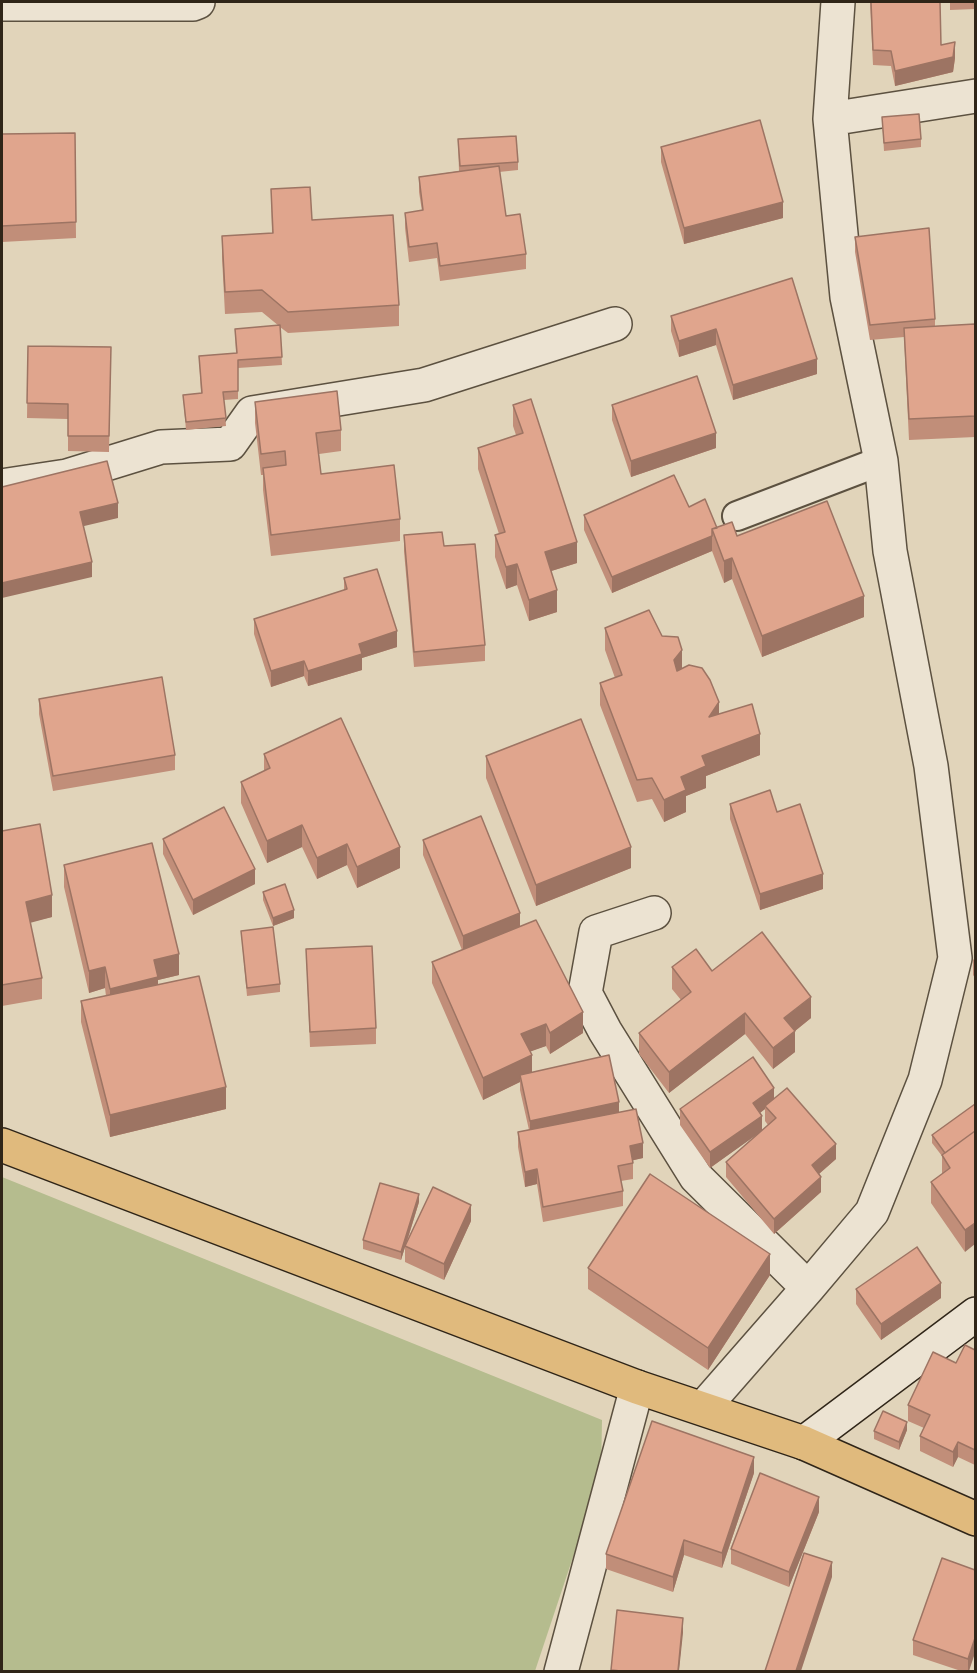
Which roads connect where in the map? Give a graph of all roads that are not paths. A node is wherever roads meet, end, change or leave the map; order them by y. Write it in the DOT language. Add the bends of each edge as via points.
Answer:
graph roads {
  1 [pos="198,2"];
  2 [pos="838,2"];
  3 [pos="2,4"];
  4 [pos="975,96"];
  5 [pos="830,119"];
  6 [pos="615,324"];
  7 [pos="881,461"];
  8 [pos="2,486"];
  9 [pos="736,516"];
  10 [pos="654,913"];
  11 [pos="2,1145"];
  12 [pos="808,1288"];
  13 [pos="975,1314"];
  14 [pos="637,1387"];
  15 [pos="703,1408"];
  16 [pos="804,1443"];
  17 [pos="975,1519"];
  18 [pos="561,1671"];
  1 -- 3 [label="street"];
  2 -- 5 [label="street"];
  4 -- 5 [label="street"];
  5 -- 7 [label="street" via="848,297"];
  6 -- 8 [label="street" via="424,385 252,413 230,444 161,447 67,476"];
  7 -- 9 [label="lane"];
  7 -- 12 [label="street" via="890,551 931,766 955,958 925,1080 872,1212"];
  10 -- 12 [label="street" via="596,932 585,993 696,1177"];
  11 -- 14 [label="main road"];
  12 -- 15 [label="street"];
  13 -- 16 [label="street"];
  14 -- 15 [label="main road"];
  14 -- 18 [label="street"];
  15 -- 16 [label="main road"];
  16 -- 17 [label="main road"];
}
